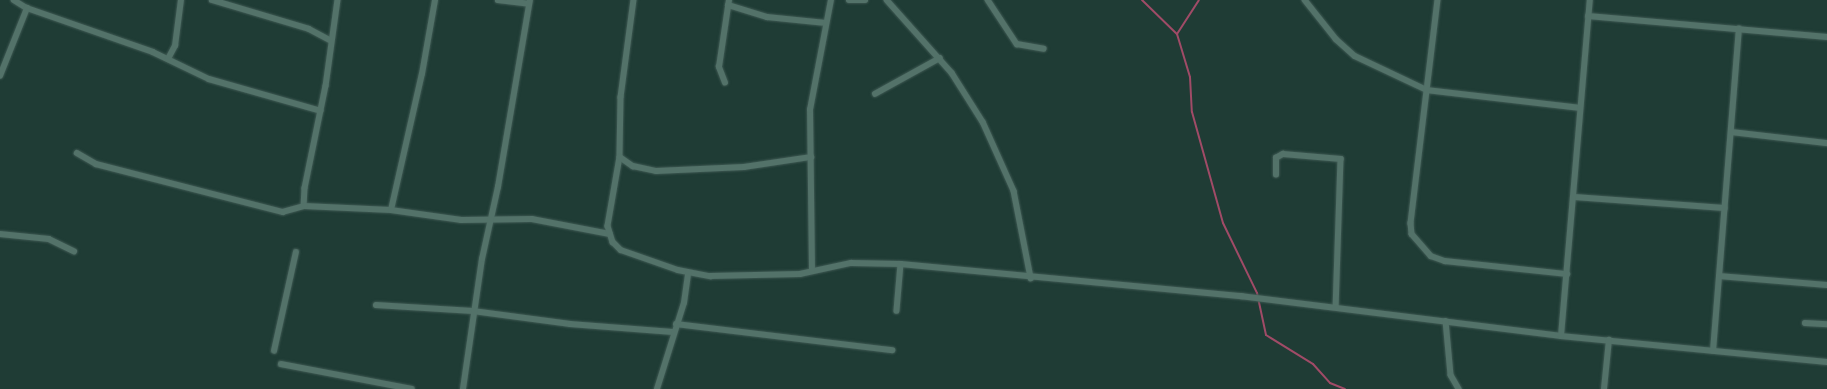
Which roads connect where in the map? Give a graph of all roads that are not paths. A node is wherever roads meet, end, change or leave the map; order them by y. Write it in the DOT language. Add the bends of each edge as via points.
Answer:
graph roads {
  1 [pos="14,0"];
  2 [pos="212,0"];
  3 [pos="338,0"];
  4 [pos="435,0"];
  5 [pos="498,0"];
  6 [pos="634,0"];
  7 [pos="831,0"];
  8 [pos="849,0"];
  9 [pos="865,0"];
  10 [pos="887,0"];
  11 [pos="988,0"];
  12 [pos="1305,0"];
  13 [pos="1438,0"];
  14 [pos="1590,0"];
  15 [pos="180,2"];
  16 [pos="529,2"];
  17 [pos="729,2"];
  18 [pos="27,8"];
  19 [pos="1588,16"];
  20 [pos="826,23"];
  21 [pos="1739,29"];
  22 [pos="1827,37"];
  23 [pos="330,40"];
  24 [pos="1044,49"];
  25 [pos="940,58"];
  26 [pos="168,60"];
  27 [pos="0,76"];
  28 [pos="725,83"];
  29 [pos="1427,90"];
  30 [pos="875,94"];
  31 [pos="1580,108"];
  32 [pos="321,111"];
  33 [pos="1732,132"];
  34 [pos="1827,143"];
  35 [pos="77,153"];
  36 [pos="620,157"];
  37 [pos="810,157"];
  38 [pos="1276,175"];
  39 [pos="1574,196"];
  40 [pos="304,206"];
  41 [pos="1725,208"];
  42 [pos="391,210"];
  43 [pos="490,217"];
  44 [pos="0,234"];
  45 [pos="610,234"];
  46 [pos="74,251"];
  47 [pos="296,252"];
  48 [pos="901,264"];
  49 [pos="812,271"];
  50 [pos="688,273"];
  51 [pos="1567,274"];
  52 [pos="1718,276"];
  53 [pos="1031,278"];
  54 [pos="1827,285"];
  55 [pos="376,305"];
  56 [pos="1336,307"];
  57 [pos="473,311"];
  58 [pos="898,312"];
  59 [pos="1446,321"];
  60 [pos="1805,323"];
  61 [pos="676,324"];
  62 [pos="1827,324"];
  63 [pos="673,332"];
  64 [pos="1561,336"];
  65 [pos="1609,340"];
  66 [pos="274,350"];
  67 [pos="892,350"];
  68 [pos="1713,352"];
  69 [pos="1827,362"];
  70 [pos="281,364"];
  71 [pos="403,388"];
  72 [pos="412,389"];
  73 [pos="463,389"];
  74 [pos="657,389"];
  75 [pos="1458,389"];
  76 [pos="1604,389"];
  1 -- 18 [label="street"];
  2 -- 23 [label="street" via="309,29"];
  3 -- 23 [label="street"];
  4 -- 42 [label="street"];
  5 -- 16 [label="street"];
  6 -- 36 [label="street" via="622,97"];
  7 -- 20 [label="street"];
  8 -- 9 [label="street"];
  10 -- 25 [label="street"];
  11 -- 24 [label="street" via="1017,44 1023,48"];
  12 -- 29 [label="street" via="1336,39 1355,56"];
  13 -- 29 [label="street"];
  14 -- 19 [label="street"];
  15 -- 26 [label="street" via="175,46"];
  16 -- 43 [label="street" via="498,187"];
  17 -- 20 [label="street" via="767,17"];
  17 -- 28 [label="street" via="719,67"];
  18 -- 26 [label="street"];
  18 -- 27 [label="street"];
  19 -- 21 [label="street"];
  19 -- 31 [label="street"];
  20 -- 37 [label="street" via="810,110"];
  21 -- 22 [label="street"];
  21 -- 33 [label="street"];
  23 -- 32 [label="street"];
  25 -- 30 [label="street"];
  25 -- 53 [label="street" via="983,122 1014,191"];
  26 -- 32 [label="street" via="209,79"];
  29 -- 31 [label="street"];
  29 -- 51 [label="street" via="1411,223 1412,234 1419,244 1431,256 1445,261"];
  31 -- 39 [label="street"];
  32 -- 40 [label="street"];
  33 -- 34 [label="street"];
  33 -- 41 [label="street"];
  35 -- 40 [label="street" via="96,164 283,212"];
  36 -- 37 [label="street" via="633,166 656,171 744,167"];
  36 -- 45 [label="street"];
  37 -- 49 [label="street"];
  38 -- 56 [label="street" via="1279,155 1341,159"];
  39 -- 41 [label="street"];
  39 -- 51 [label="street"];
  40 -- 42 [label="street"];
  41 -- 52 [label="street"];
  42 -- 43 [label="street" via="461,220"];
  43 -- 45 [label="street" via="532,220"];
  43 -- 57 [label="street"];
  44 -- 46 [label="street" via="49,240"];
  45 -- 50 [label="street" via="621,250"];
  47 -- 66 [label="street"];
  48 -- 49 [label="street" via="851,263"];
  48 -- 53 [label="street"];
  48 -- 58 [label="street"];
  49 -- 50 [label="street" via="771,276"];
  50 -- 61 [label="street"];
  51 -- 64 [label="street"];
  52 -- 54 [label="street"];
  52 -- 68 [label="street"];
  53 -- 56 [label="street"];
  55 -- 57 [label="street"];
  56 -- 59 [label="street"];
  57 -- 63 [label="street" via="570,324"];
  57 -- 73 [label="street"];
  59 -- 64 [label="street"];
  59 -- 75 [label="street" via="1451,374"];
  60 -- 62 [label="street"];
  61 -- 63 [label="street"];
  61 -- 67 [label="street"];
  63 -- 74 [label="street"];
  64 -- 65 [label="street"];
  65 -- 68 [label="street"];
  65 -- 76 [label="street"];
  68 -- 69 [label="street"];
  70 -- 71 [label="street"];
  71 -- 72 [label="street"];
}
